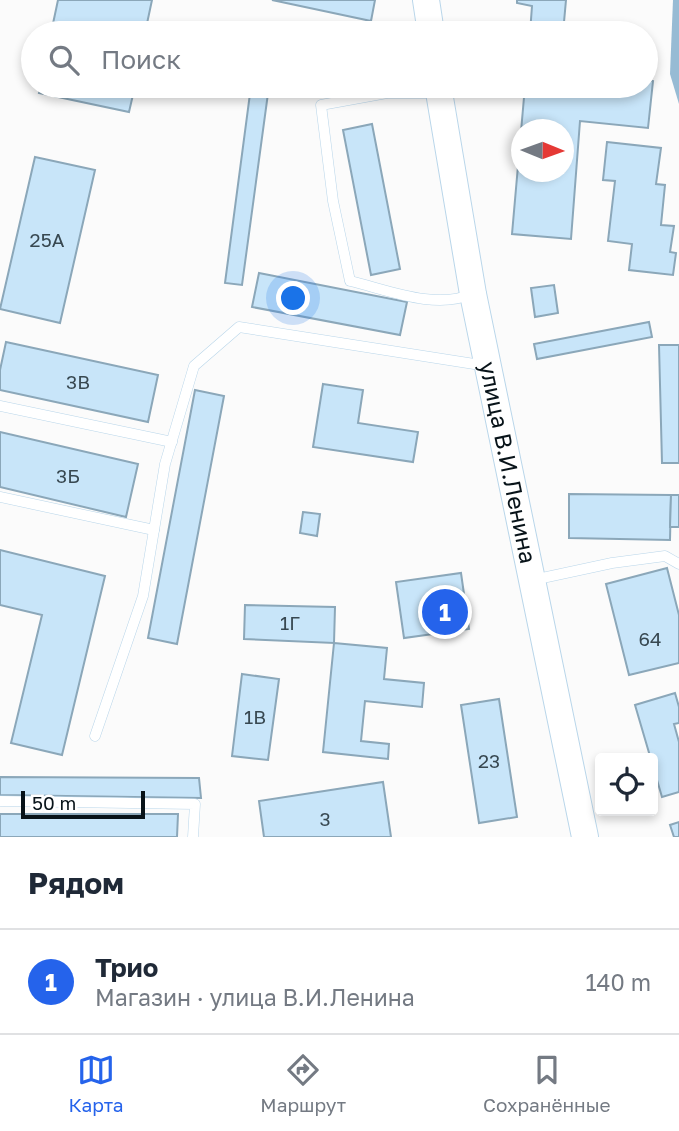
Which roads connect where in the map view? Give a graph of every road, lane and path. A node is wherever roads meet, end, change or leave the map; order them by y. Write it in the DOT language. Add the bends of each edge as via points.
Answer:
graph roads {
  1 [pos="426,0"];
  2 [pos="429,21"];
  3 [pos="362,98"];
  4 [pos="440,98"];
  5 [pos="472,294"];
  6 [pos="488,366"];
  7 [pos="0,406"];
  8 [pos="172,442"];
  9 [pos="0,497"];
  10 [pos="154,530"];
  11 [pos="679,564"];
  12 [pos="533,580"];
  13 [pos="95,736"];
  14 [pos="0,801"];
  15 [pos="193,837"];
  16 [pos="585,837"];
  1 -- 2 [label="main road"];
  3 -- 5 [label="lane" via="321,106 333,201 351,281 425,299 455,302"];
  4 -- 5 [label="main road, улица В.И.Ленина"];
  5 -- 6 [label="main road, улица В.И.Ленина"];
  6 -- 8 [label="lane" via="239,327 194,366"];
  6 -- 12 [label="main road, улица В.И.Ленина"];
  7 -- 8 [label="lane"];
  8 -- 10 [label="lane"];
  9 -- 10 [label="lane"];
  10 -- 13 [label="lane" via="143,596"];
  11 -- 12 [label="lane" via="665,556"];
  12 -- 16 [label="main road, улица В.И.Ленина"];
  14 -- 15 [label="lane" via="195,804"];
}
